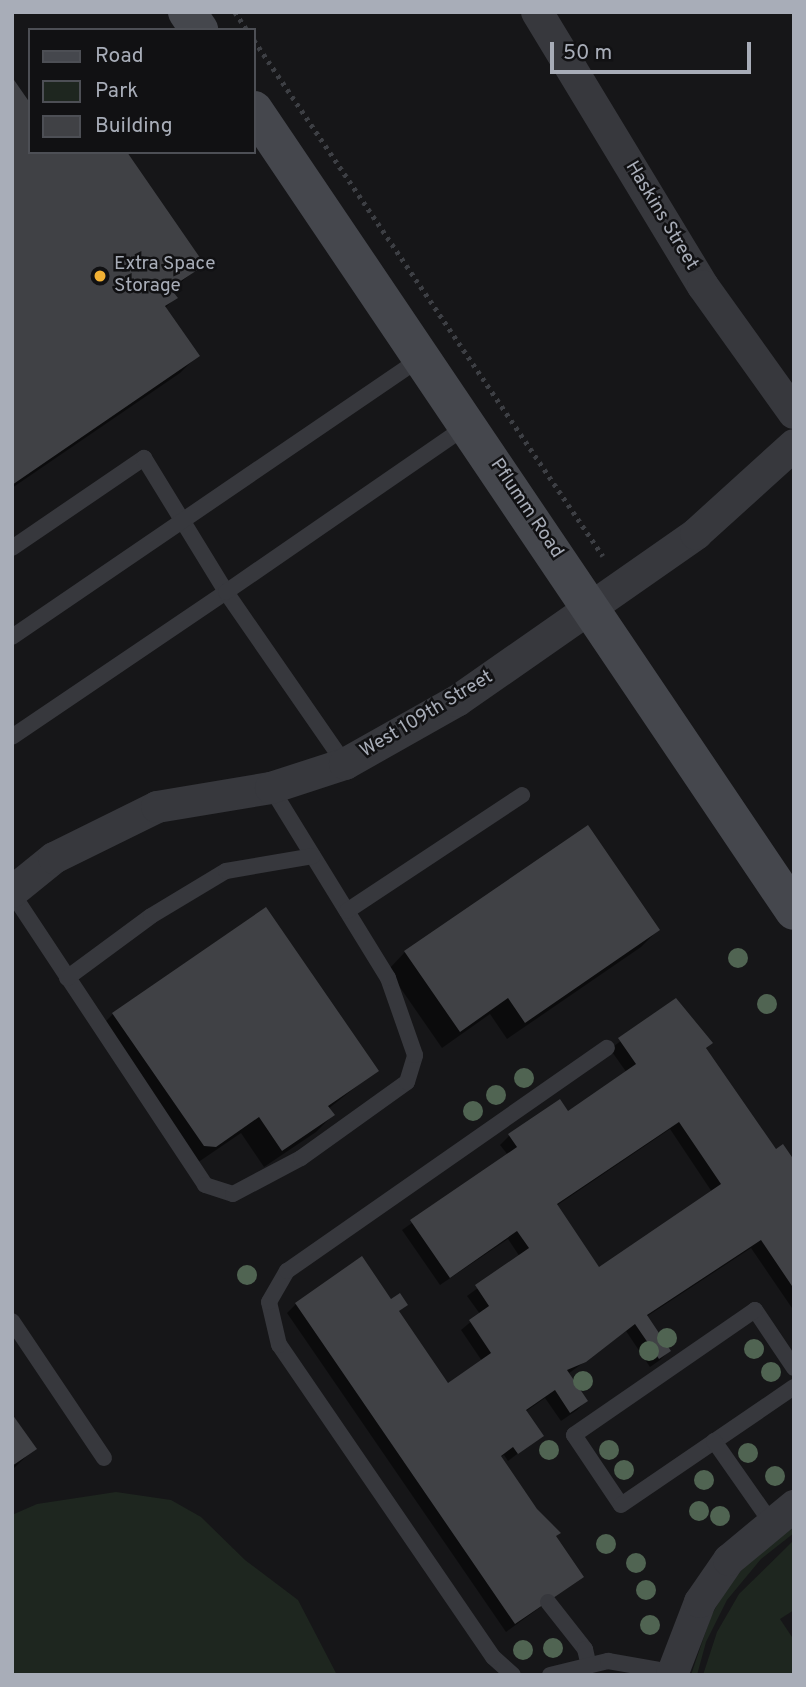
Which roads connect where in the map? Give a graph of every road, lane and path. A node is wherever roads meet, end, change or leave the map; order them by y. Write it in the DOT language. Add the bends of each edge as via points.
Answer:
graph roads {
  1 [pos="187,12"];
  2 [pos="235,12"];
  3 [pos="537,12"];
  4 [pos="198,28"];
  5 [pos="246,28"];
  6 [pos="256,43"];
  7 [pos="256,113"];
  8 [pos="422,357"];
  9 [pos="794,413"];
  10 [pos="468,425"];
  11 [pos="794,445"];
  12 [pos="185,520"];
  13 [pos="12,548"];
  14 [pos="603,556"];
  15 [pos="226,592"];
  16 [pos="592,606"];
  17 [pos="12,637"];
  18 [pos="12,737"];
  19 [pos="345,764"];
  20 [pos="271,788"];
  21 [pos="522,794"];
  22 [pos="313,856"];
  23 [pos="12,892"];
  24 [pos="347,911"];
  25 [pos="794,911"];
  26 [pos="67,978"];
  27 [pos="607,1048"];
  28 [pos="12,1321"];
  29 [pos="794,1368"];
  30 [pos="794,1387"];
  31 [pos="714,1441"];
  32 [pos="104,1458"];
  33 [pos="782,1514"];
  34 [pos="548,1602"];
  35 [pos="675,1663"];
  36 [pos="589,1666"];
  37 [pos="513,1675"];
  38 [pos="550,1675"];
  1 -- 4 [label="main road"];
  2 -- 5 [label="path"];
  3 -- 9 [label="street, Haskins Street" via="703,286"];
  6 -- 14 [label="path"];
  7 -- 8 [label="main road, Pflumm Road"];
  8 -- 10 [label="main road, Pflumm Road"];
  8 -- 12 [label="lane"];
  10 -- 15 [label="lane"];
  10 -- 16 [label="main road, Pflumm Road"];
  11 -- 16 [label="street, West 109th Street" via="696,534"];
  12 -- 13 [label="lane" via="144,458"];
  12 -- 15 [label="lane"];
  12 -- 17 [label="lane"];
  15 -- 18 [label="lane"];
  15 -- 19 [label="lane"];
  16 -- 19 [label="street, West 109th Street" via="457,701"];
  16 -- 25 [label="main road, Pflumm Road"];
  19 -- 20 [label="street, West 109th Street"];
  20 -- 22 [label="lane"];
  20 -- 23 [label="street, West 109th Street" via="157,807 54,858"];
  21 -- 24 [label="lane"];
  22 -- 24 [label="lane"];
  22 -- 26 [label="lane" via="226,872 151,916"];
  23 -- 26 [label="lane"];
  24 -- 26 [label="lane" via="388,978 415,1055 407,1082 301,1158 233,1194 205,1185"];
  27 -- 37 [label="lane" via="288,1271 269,1302 279,1345 493,1657"];
  28 -- 32 [label="lane"];
  29 -- 31 [label="lane" via="755,1310 574,1435 621,1505"];
  30 -- 31 [label="lane"];
  31 -- 33 [label="lane"];
  33 -- 35 [label="street" via="729,1560 700,1602"];
  34 -- 36 [label="lane" via="585,1649"];
  35 -- 36 [label="lane" via="608,1661"];
  36 -- 38 [label="lane"];
}
